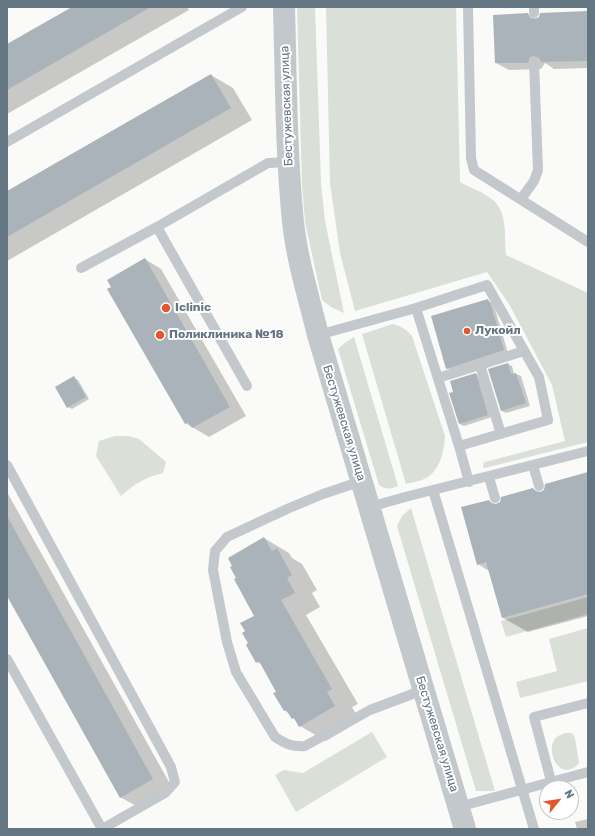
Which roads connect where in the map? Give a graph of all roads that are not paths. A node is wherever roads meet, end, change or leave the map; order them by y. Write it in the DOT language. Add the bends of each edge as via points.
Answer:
graph roads {
  1 [pos="242,7"];
  2 [pos="284,7"];
  3 [pos="468,7"];
  4 [pos="534,62"];
  5 [pos="7,142"];
  6 [pos="289,162"];
  7 [pos="521,199"];
  8 [pos="157,227"];
  9 [pos="588,242"];
  10 [pos="82,268"];
  11 [pos="416,308"];
  12 [pos="318,335"];
  13 [pos="524,351"];
  14 [pos="480,365"];
  15 [pos="438,378"];
  16 [pos="247,386"];
  17 [pos="501,434"];
  18 [pos="460,446"];
  19 [pos="588,451"];
  20 [pos="7,465"];
  21 [pos="534,465"];
  22 [pos="489,477"];
  23 [pos="362,481"];
  24 [pos="469,482"];
  25 [pos="539,486"];
  26 [pos="434,490"];
  27 [pos="494,498"];
  28 [pos="370,507"];
  29 [pos="7,659"];
  30 [pos="423,690"];
  31 [pos="588,703"];
  32 [pos="588,772"];
  33 [pos="551,780"];
  34 [pos="555,780"];
  35 [pos="539,784"];
  36 [pos="522,789"];
  37 [pos="458,807"];
  38 [pos="102,829"];
  39 [pos="465,829"];
  40 [pos="534,829"];
  1 -- 5 [label="lane"];
  2 -- 6 [label="street, Бестужевская улица"];
  3 -- 7 [label="lane" via="471,158 474,170"];
  4 -- 7 [label="lane" via="538,170 534,181"];
  6 -- 8 [label="lane" via="268,163"];
  6 -- 12 [label="street, Бестужевская улица" via="293,224"];
  7 -- 9 [label="lane"];
  8 -- 10 [label="lane"];
  8 -- 16 [label="lane"];
  11 -- 12 [label="lane"];
  11 -- 13 [label="lane" via="487,285"];
  11 -- 15 [label="lane"];
  12 -- 23 [label="street, Бестужевская улица"];
  13 -- 14 [label="lane"];
  13 -- 17 [label="lane" via="539,377 548,420"];
  14 -- 15 [label="lane"];
  14 -- 17 [label="lane"];
  15 -- 18 [label="lane"];
  17 -- 18 [label="lane"];
  18 -- 24 [label="lane"];
  19 -- 21 [label="lane"];
  20 -- 38 [label="lane" via="171,767 175,782 165,793"];
  21 -- 22 [label="lane"];
  21 -- 25 [label="lane"];
  22 -- 24 [label="lane"];
  22 -- 27 [label="lane"];
  23 -- 28 [label="street, Бестужевская улица"];
  23 -- 30 [label="lane" via="301,503 227,537 215,551 213,570 227,642 236,672 275,737 295,747 305,746 370,710"];
  24 -- 26 [label="lane"];
  26 -- 28 [label="lane"];
  26 -- 36 [label="lane"];
  28 -- 30 [label="street, Бестужевская улица"];
  29 -- 38 [label="lane"];
  30 -- 37 [label="street, Бестужевская улица"];
  31 -- 33 [label="lane" via="534,717"];
  32 -- 34 [label="lane"];
  35 -- 36 [label="lane"];
  36 -- 37 [label="lane"];
  36 -- 40 [label="lane"];
  37 -- 39 [label="street, Бестужевская улица"];
}
